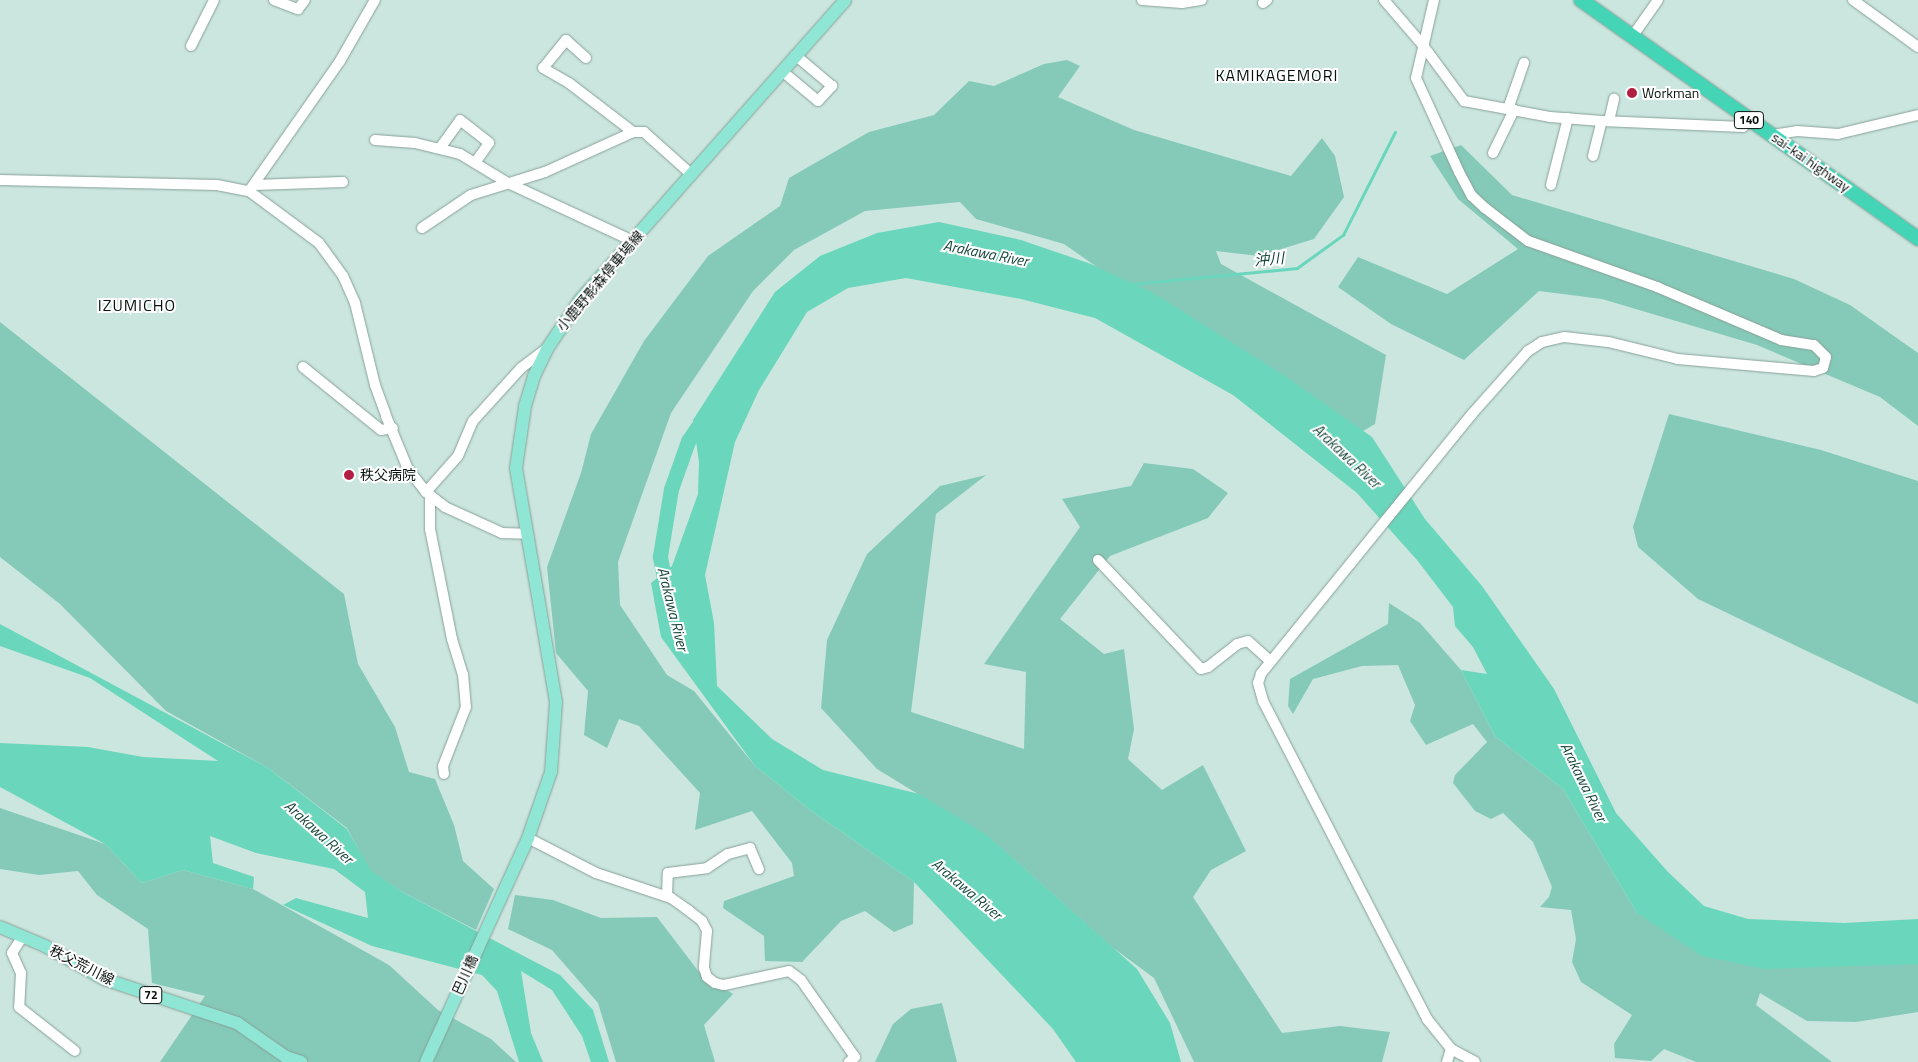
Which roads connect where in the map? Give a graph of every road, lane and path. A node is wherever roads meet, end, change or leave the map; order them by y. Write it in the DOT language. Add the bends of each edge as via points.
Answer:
graph roads {
  1 [pos="214,0"];
  2 [pos="274,0"];
  3 [pos="305,0"];
  4 [pos="375,0"];
  5 [pos="846,0"];
  6 [pos="1142,0"];
  7 [pos="1202,0"];
  8 [pos="1384,0"];
  9 [pos="1434,0"];
  10 [pos="1581,0"];
  11 [pos="1658,0"];
  12 [pos="1853,0"];
  13 [pos="1632,37"];
  14 [pos="1422,44"];
  15 [pos="191,46"];
  16 [pos="1918,47"];
  17 [pos="796,55"];
  18 [pos="586,58"];
  19 [pos="1524,63"];
  20 [pos="782,71"];
  21 [pos="1614,99"];
  22 [pos="1511,110"];
  23 [pos="1918,115"];
  24 [pos="1568,118"];
  25 [pos="1605,121"];
  26 [pos="1750,121"];
  27 [pos="634,132"];
  28 [pos="1772,135"];
  29 [pos="375,140"];
  30 [pos="440,148"];
  31 [pos="1493,153"];
  32 [pos="1593,156"];
  33 [pos="475,163"];
  34 [pos="691,174"];
  35 [pos="0,180"];
  36 [pos="343,182"];
  37 [pos="508,183"];
  38 [pos="1551,185"];
  39 [pos="252,188"];
  40 [pos="422,228"];
  41 [pos="1918,239"];
  42 [pos="633,241"];
  43 [pos="547,349"];
  44 [pos="304,367"];
  45 [pos="393,428"];
  46 [pos="428,494"];
  47 [pos="526,534"];
  48 [pos="1098,560"];
  49 [pos="1269,660"];
  50 [pos="444,774"];
  51 [pos="528,838"];
  52 [pos="759,869"];
  53 [pos="503,888"];
  54 [pos="667,896"];
  55 [pos="0,927"];
  56 [pos="22,936"];
  57 [pos="1450,1049"];
  58 [pos="75,1051"];
  59 [pos="300,1062"];
  60 [pos="426,1062"];
  61 [pos="849,1062"];
  62 [pos="1447,1062"];
  63 [pos="1475,1062"];
  1 -- 15 [label="street"];
  2 -- 3 [label="street" via="298,9"];
  4 -- 39 [label="street" via="340,61"];
  5 -- 17 [label="main road, 小鹿野影森停車場線"];
  6 -- 7 [label="street" via="1182,3"];
  8 -- 14 [label="street"];
  9 -- 14 [label="street"];
  10 -- 13 [label="highway, sai-kai highway / 140"];
  11 -- 13 [label="street"];
  12 -- 16 [label="street"];
  13 -- 26 [label="highway, sai-kai highway / 140"];
  14 -- 22 [label="street" via="1464,101"];
  14 -- 49 [label="street" via="1416,78 1425,101 1472,196 1501,222 1528,241 1657,287 1781,340 1814,345 1826,357 1823,368 1814,371 1678,359 1608,342 1564,337 1542,342 1528,351 1472,414"];
  17 -- 20 [label="main road, 小鹿野影森停車場線"];
  17 -- 20 [label="street" via="832,86 818,101"];
  18 -- 27 [label="street" via="566,40 544,68"];
  19 -- 22 [label="street"];
  20 -- 34 [label="main road, 小鹿野影森停車場線"];
  21 -- 25 [label="street"];
  22 -- 24 [label="street"];
  22 -- 31 [label="street"];
  23 -- 28 [label="street" via="1838,134 1797,131"];
  24 -- 25 [label="street"];
  24 -- 38 [label="street"];
  25 -- 26 [label="street" via="1743,127"];
  25 -- 32 [label="street"];
  26 -- 28 [label="highway, sai-kai highway / 140"];
  27 -- 34 [label="street" via="644,132"];
  27 -- 37 [label="street" via="545,172"];
  28 -- 41 [label="highway, sai-kai highway / 140"];
  29 -- 30 [label="street"];
  30 -- 33 [label="street"];
  30 -- 33 [label="street" via="460,120 489,143"];
  33 -- 37 [label="street"];
  34 -- 42 [label="main road, 小鹿野影森停車場線"];
  35 -- 39 [label="street"];
  36 -- 39 [label="street"];
  37 -- 40 [label="street" via="471,195"];
  37 -- 42 [label="street"];
  39 -- 45 [label="street" via="319,243 343,276 355,303 375,385"];
  42 -- 43 [label="main road, 小鹿野影森停車場線" via="580,300"];
  43 -- 46 [label="street" via="521,368 473,420 458,456"];
  43 -- 47 [label="main road, 小鹿野影森停車場線" via="525,406 519,440 516,468"];
  44 -- 45 [label="street" via="381,430"];
  45 -- 46 [label="street" via="408,469"];
  46 -- 47 [label="street" via="445,507 502,533"];
  46 -- 50 [label="street" via="430,529 452,639 463,674 466,707"];
  47 -- 51 [label="main road, 小鹿野影森停車場線" via="556,710 551,772"];
  48 -- 49 [label="street" via="1201,669 1237,644 1248,641"];
  49 -- 57 [label="street" via="1258,683 1263,702 1427,1019"];
  51 -- 53 [label="main road, 小鹿野影森停車場線"];
  51 -- 54 [label="street" via="596,873"];
  52 -- 54 [label="street" via="750,848 728,854 707,868 668,873"];
  53 -- 60 [label="main road, 巴川橋"];
  54 -- 61 [label="street" via="702,921 706,931 707,977 724,984 789,971 801,980 855,1056"];
  55 -- 56 [label="main road, 秩父荒川線 / 72"];
  56 -- 58 [label="street" via="12,953 21,973 19,1006"];
  56 -- 59 [label="main road, 秩父荒川線 / 72" via="104,979 237,1023 286,1057"];
  57 -- 62 [label="street"];
  57 -- 63 [label="street"];
}
